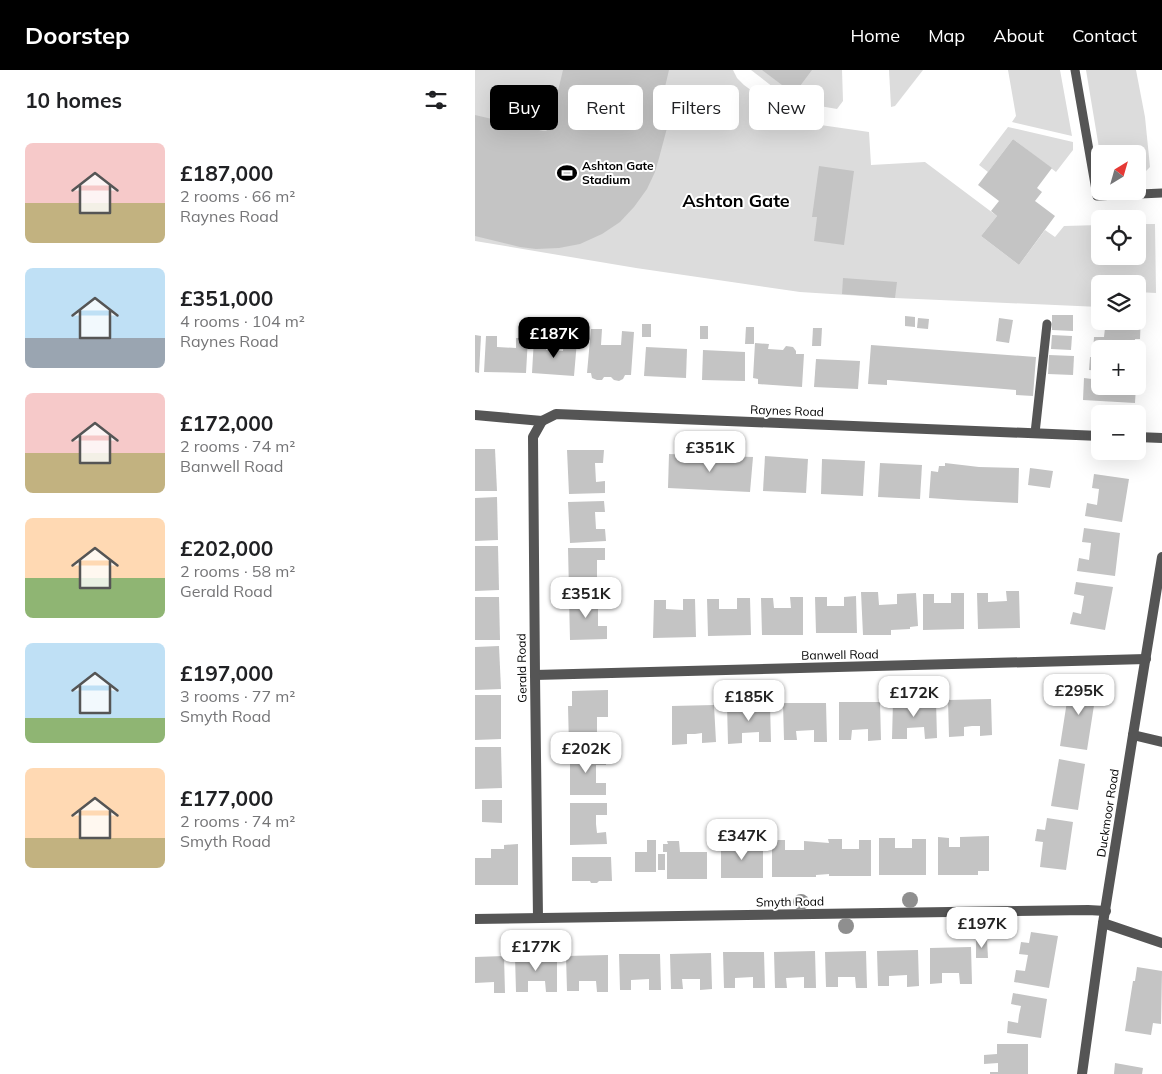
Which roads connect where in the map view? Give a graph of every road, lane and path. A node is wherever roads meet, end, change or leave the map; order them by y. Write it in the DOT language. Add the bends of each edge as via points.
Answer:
graph roads {
  1 [pos="1075,70"];
  2 [pos="1162,193"];
  3 [pos="1047,324"];
  4 [pos="475,415"];
  5 [pos="542,421"];
  6 [pos="1035,433"];
  7 [pos="1091,436"];
  8 [pos="1146,437"];
  9 [pos="1162,438"];
  10 [pos="1162,557"];
  11 [pos="1161,577"];
  12 [pos="1146,660"];
  13 [pos="535,675"];
  14 [pos="1133,735"];
  15 [pos="1162,742"];
  16 [pos="1106,911"];
  17 [pos="539,918"];
  18 [pos="475,919"];
  19 [pos="1103,923"];
  20 [pos="1162,943"];
  21 [pos="1082,1074"];
  1 -- 2 [label="lane" via="1097,196"];
  3 -- 6 [label="lane"];
  4 -- 5 [label="street, Raynes Road"];
  5 -- 6 [label="street, Raynes Road" via="557,414"];
  5 -- 13 [label="street, Gerald Road" via="533,437"];
  6 -- 7 [label="street, Raynes Road"];
  8 -- 9 [label="street"];
  10 -- 11 [label="street, Duckmoor Road"];
  11 -- 12 [label="street, Duckmoor Road"];
  12 -- 13 [label="street, Banwell Road"];
  12 -- 14 [label="street, Duckmoor Road"];
  13 -- 17 [label="street, Gerald Road"];
  14 -- 15 [label="street"];
  14 -- 16 [label="street, Duckmoor Road"];
  16 -- 17 [label="street, Smyth Road"];
  16 -- 19 [label="street, Duckmoor Road"];
  17 -- 18 [label="street, Smyth Road"];
  19 -- 20 [label="street"];
  19 -- 21 [label="street, Duckmoor Road"];
}
